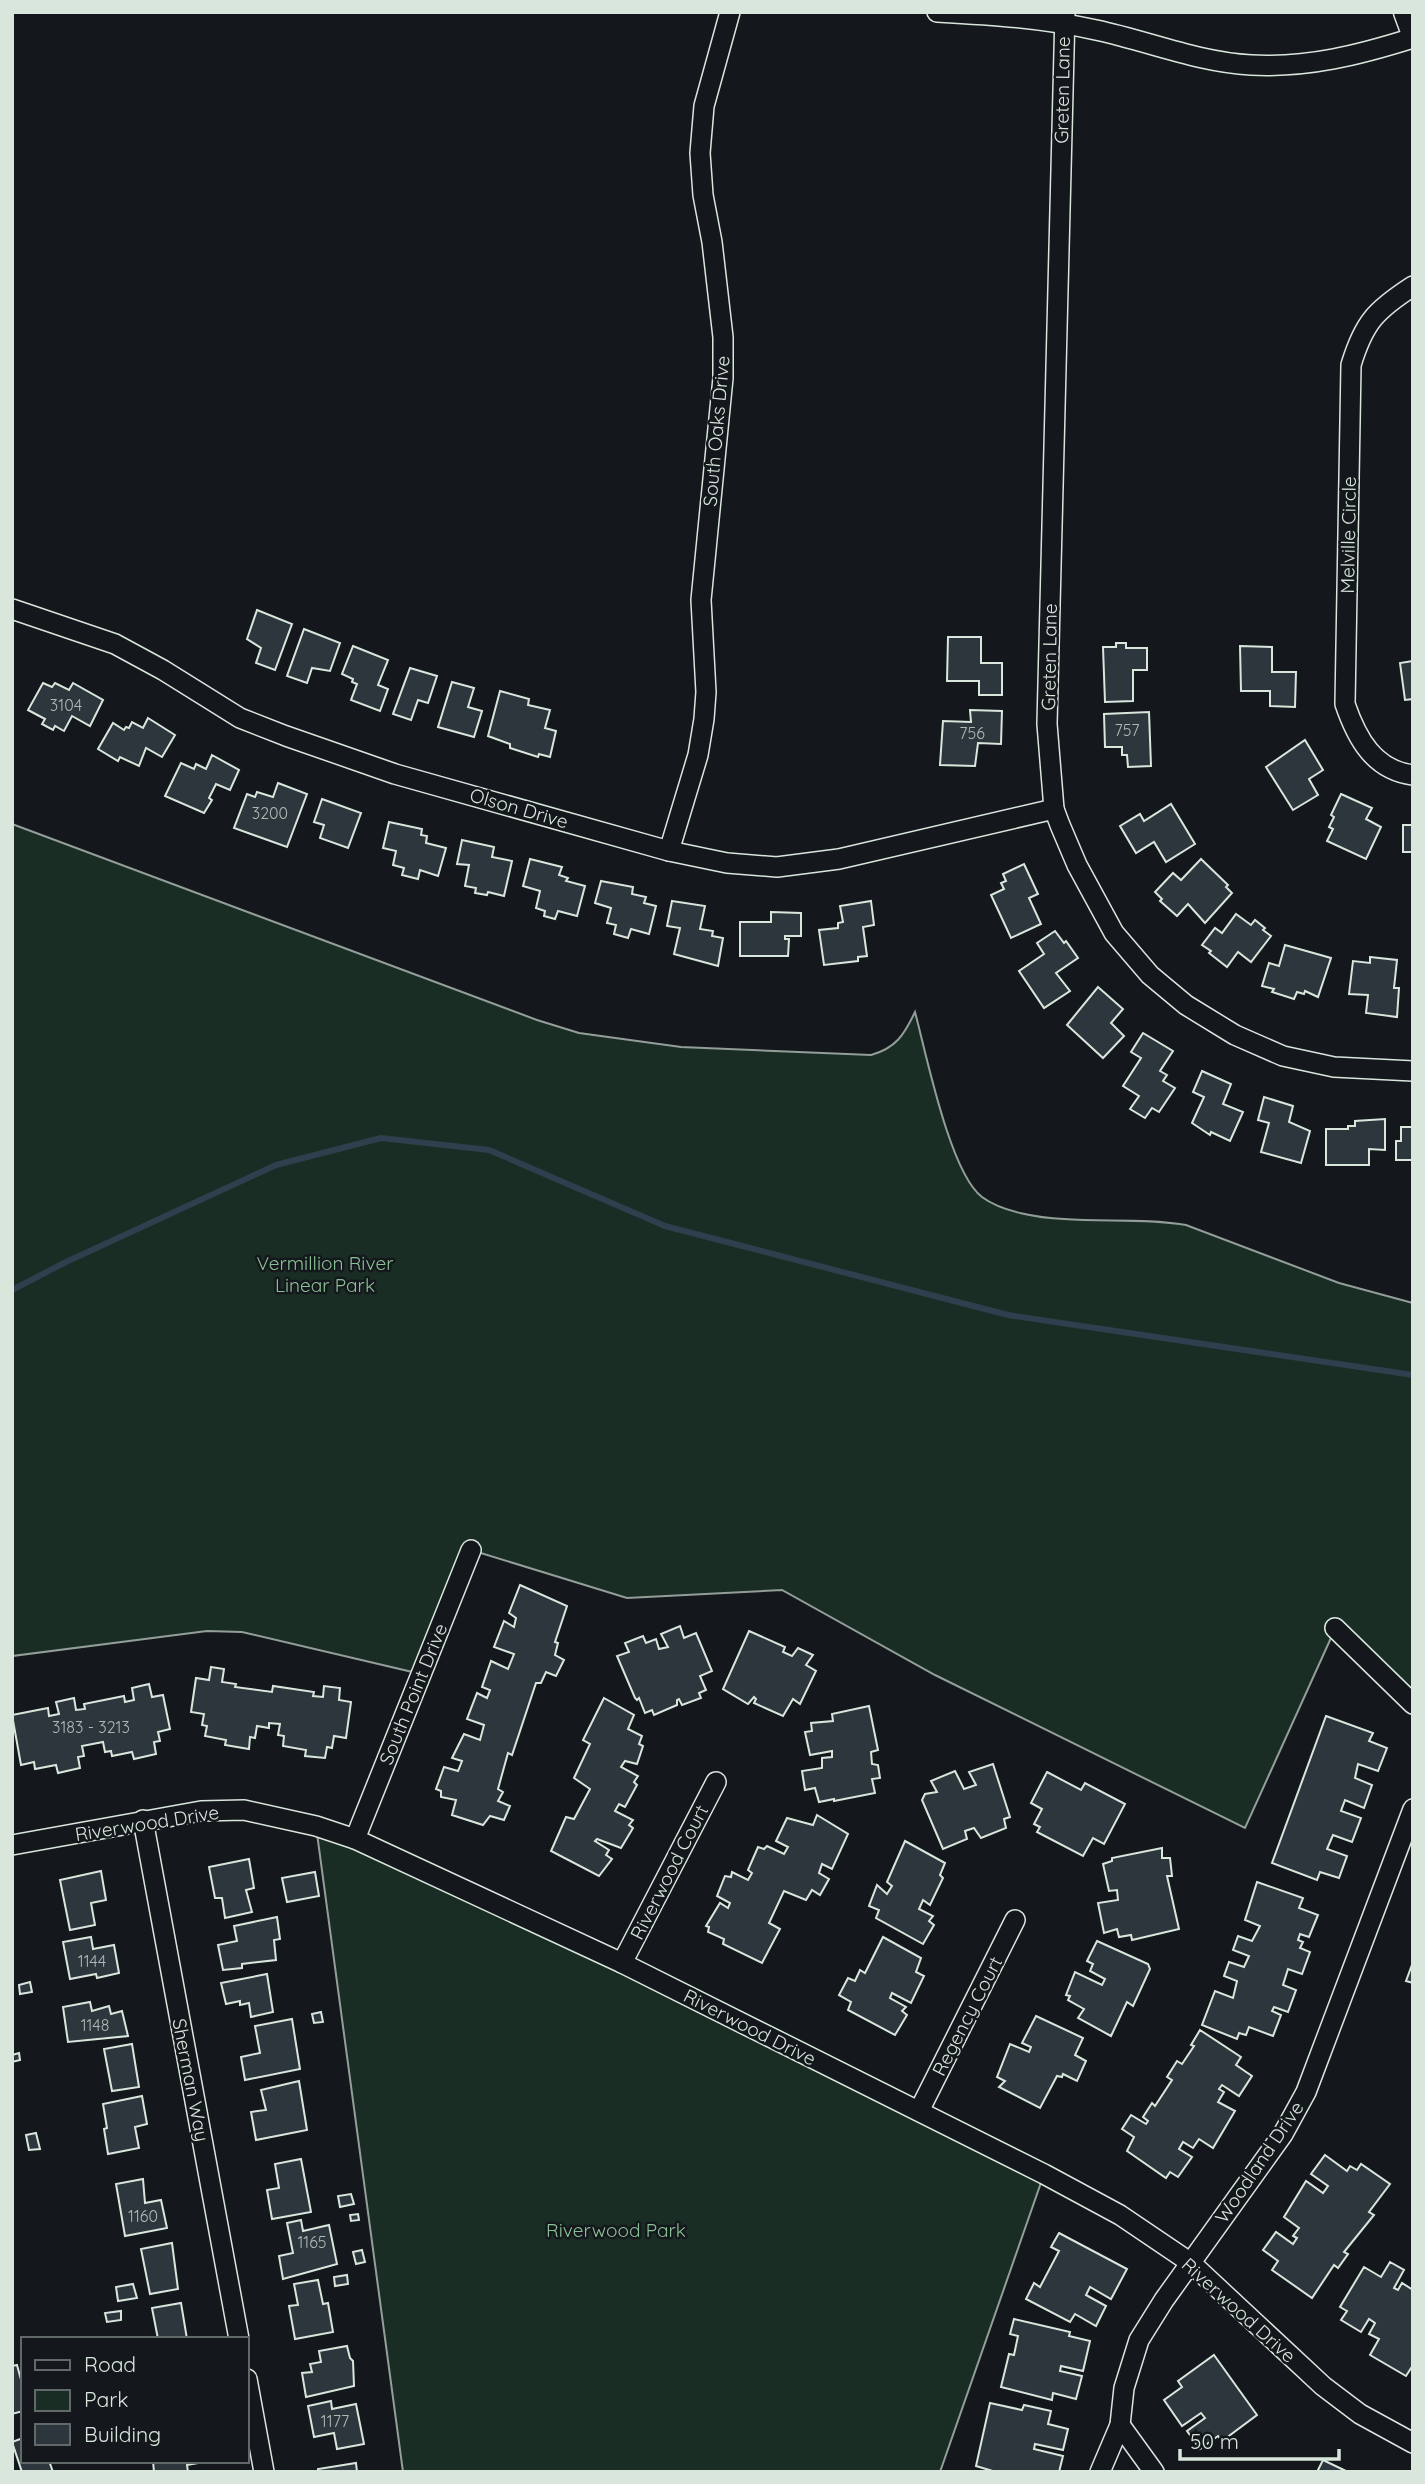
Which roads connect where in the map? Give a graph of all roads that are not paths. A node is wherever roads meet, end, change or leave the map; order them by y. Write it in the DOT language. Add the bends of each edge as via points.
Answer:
graph roads {
  1 [pos="730,12"];
  2 [pos="937,12"];
  3 [pos="1406,12"];
  4 [pos="1065,18"];
  5 [pos="1413,31"];
  6 [pos="1413,38"];
  7 [pos="1413,286"];
  8 [pos="12,608"];
  9 [pos="1413,775"];
  10 [pos="1054,809"];
  11 [pos="670,850"];
  12 [pos="1413,1071"];
  13 [pos="471,1550"];
  14 [pos="1335,1628"];
  15 [pos="1413,1704"];
  16 [pos="716,1782"];
  17 [pos="1413,1809"];
  18 [pos="143,1820"];
  19 [pos="355,1839"];
  20 [pos="12,1845"];
  21 [pos="1015,1920"];
  22 [pos="622,1963"];
  23 [pos="919,2112"];
  24 [pos="1191,2263"];
  25 [pos="239,2337"];
  26 [pos="248,2384"];
  27 [pos="1120,2425"];
  28 [pos="1413,2443"];
  29 [pos="264,2472"];
  30 [pos="1100,2472"];
  31 [pos="1154,2472"];
  1 -- 11 [label="street, South Oaks Drive" via="704,106 700,153 723,337 701,600 706,692 698,755"];
  2 -- 4 [label="street"];
  3 -- 5 [label="street"];
  4 -- 6 [label="street" via="1204,60 1251,65 1353,57"];
  4 -- 10 [label="street, Greten Lane" via="1047,724"];
  7 -- 9 [label="street, Melville Circle" via="1368,323 1351,365 1345,705 1362,744 1376,759 1390,769"];
  8 -- 11 [label="street, Olson Drive" via="115,644 240,718 286,736 395,774"];
  10 -- 11 [label="street, Olson Drive" via="839,859 777,867 727,863"];
  10 -- 12 [label="street, Greten Lane" via="1077,865 1114,933 1150,975 1186,1005 1235,1035 1283,1056 1334,1068"];
  13 -- 19 [label="street, South Point Drive"];
  14 -- 15 [label="street"];
  16 -- 22 [label="street, Riverwood Court"];
  17 -- 24 [label="street, Woodland Drive" via="1306,2092 1283,2134"];
  18 -- 19 [label="street, Riverwood Drive" via="244,1810"];
  18 -- 20 [label="street, Riverwood Drive"];
  18 -- 25 [label="street, Sherman Way"];
  19 -- 22 [label="street, Riverwood Drive"];
  21 -- 23 [label="street, Regency Court"];
  22 -- 23 [label="street, Riverwood Drive"];
  23 -- 24 [label="street, Riverwood Drive" via="1120,2215"];
  24 -- 27 [label="street, Woodland Drive" via="1139,2340 1124,2388"];
  24 -- 28 [label="street, Riverwood Drive" via="1324,2386 1360,2414"];
  26 -- 29 [label="street"];
  27 -- 30 [label="street, Woodland Drive"];
  27 -- 31 [label="street"];
}
